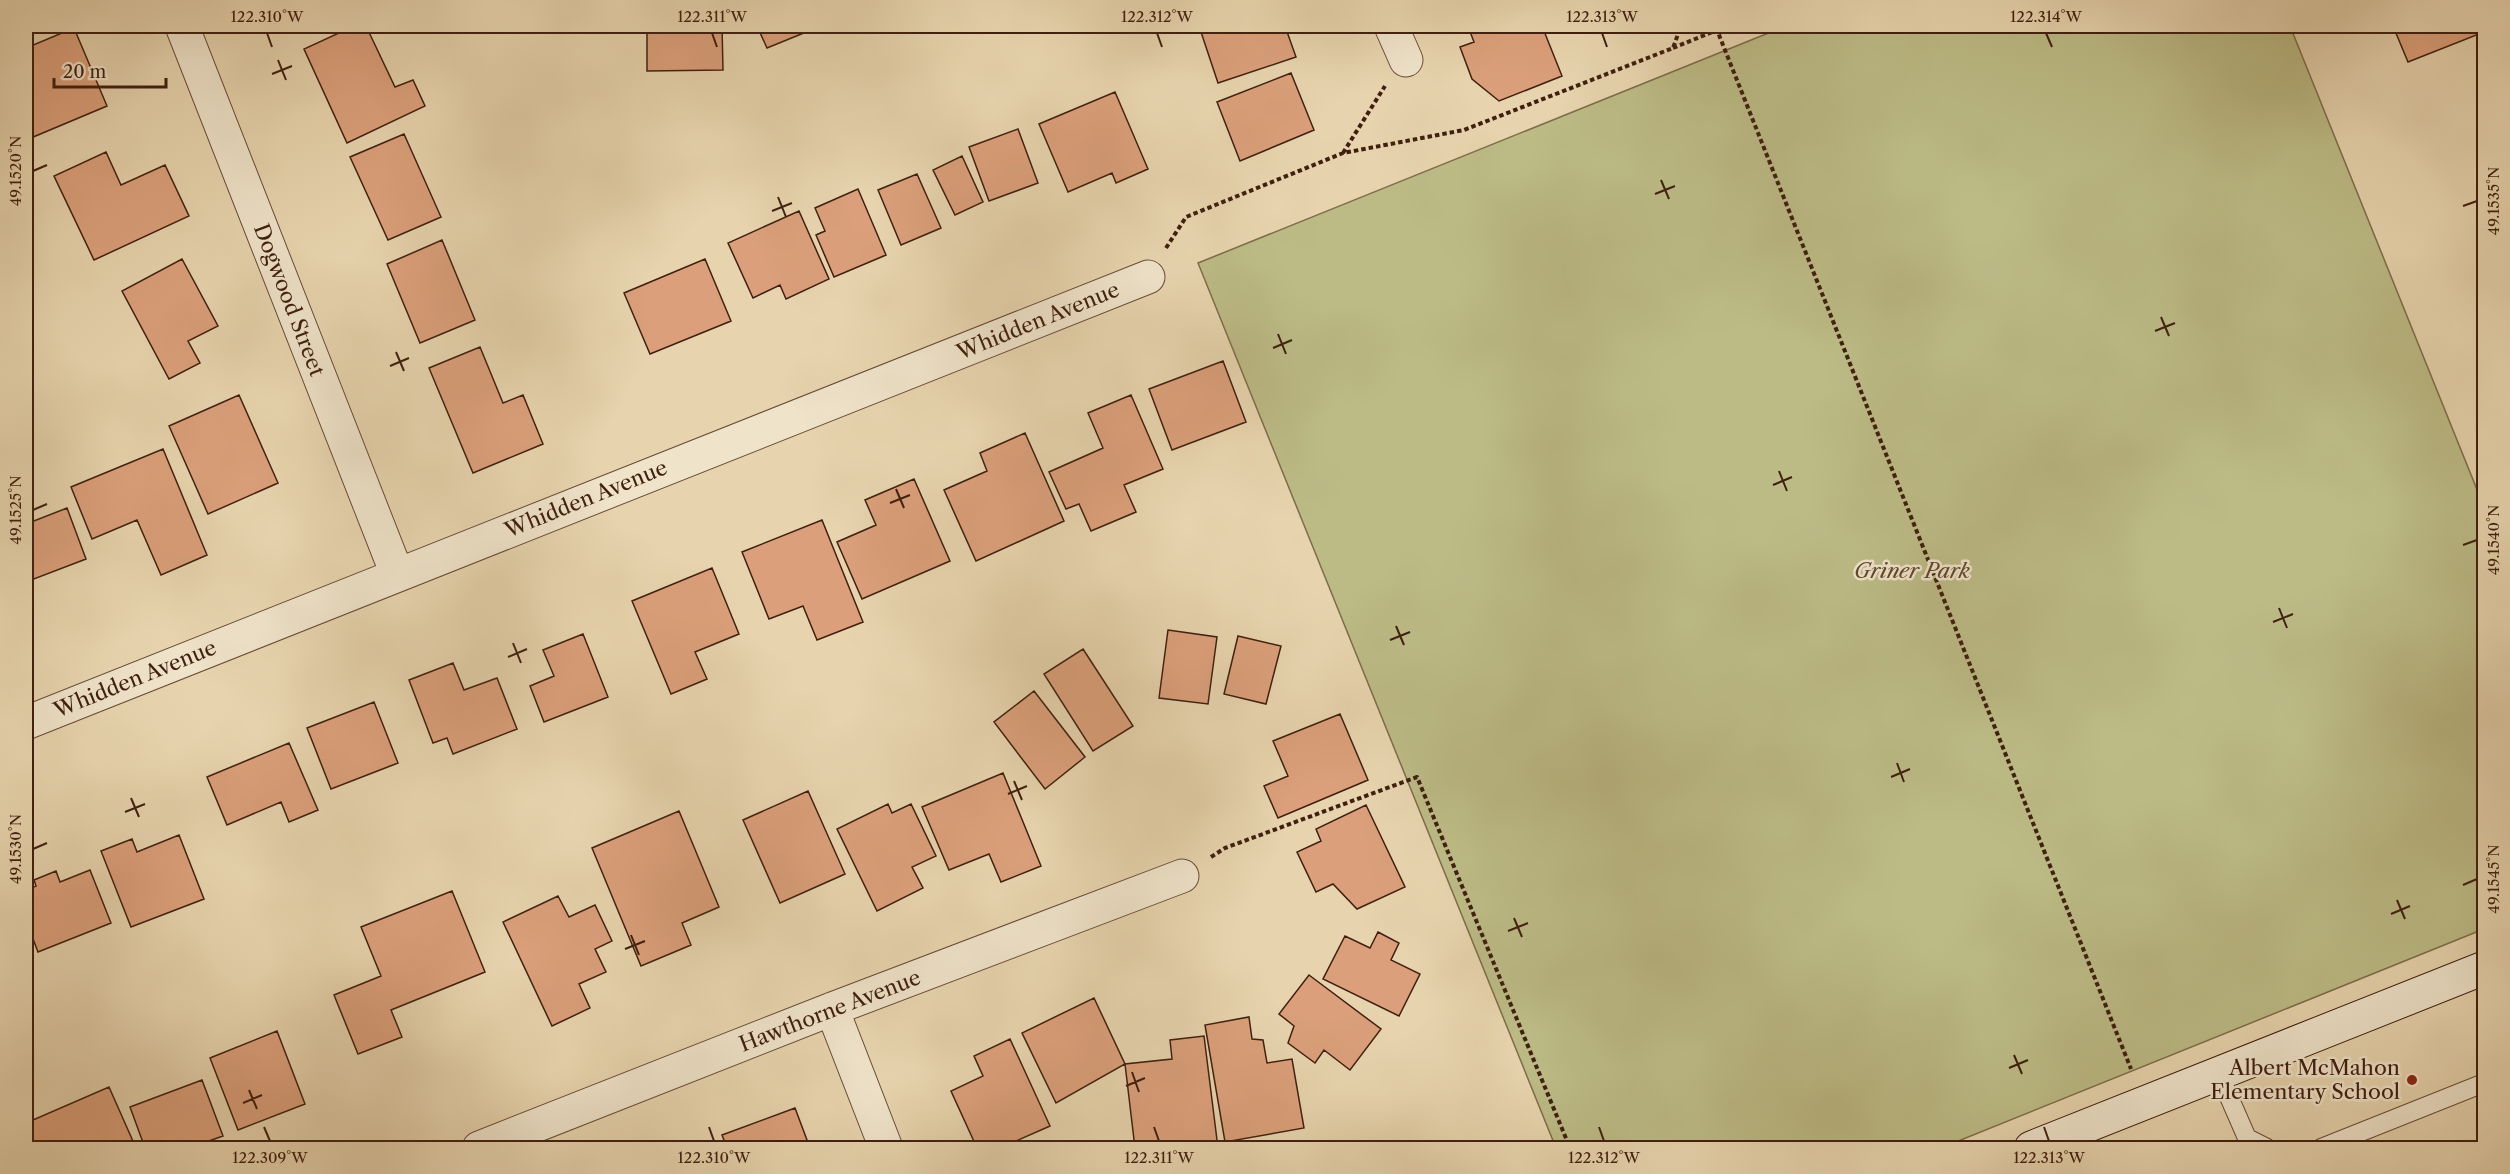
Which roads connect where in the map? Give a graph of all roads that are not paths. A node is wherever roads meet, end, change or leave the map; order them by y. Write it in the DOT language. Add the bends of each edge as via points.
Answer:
graph roads {
  1 [pos="182,26"];
  2 [pos="1391,26"];
  3 [pos="1406,60"];
  4 [pos="1148,277"];
  5 [pos="397,574"];
  6 [pos="26,723"];
  7 [pos="1182,876"];
  8 [pos="2484,968"];
  9 [pos="832,1009"];
  10 [pos="2219,1074"];
  11 [pos="2484,1083"];
  12 [pos="479,1149"];
  13 [pos="885,1149"];
  14 [pos="2031,1149"];
  15 [pos="2267,1149"];
  16 [pos="2321,1149"];
  1 -- 5 [label="street, Dogwood Street"];
  2 -- 3 [label="street"];
  4 -- 5 [label="street, Whidden Avenue"];
  5 -- 6 [label="street, Whidden Avenue"];
  7 -- 9 [label="street, Hawthorne Avenue"];
  8 -- 10 [label="street"];
  9 -- 12 [label="street, Hawthorne Avenue"];
  9 -- 13 [label="street"];
  10 -- 14 [label="street"];
  10 -- 15 [label="lane" via="2247,1138"];
  11 -- 16 [label="lane"];
}
